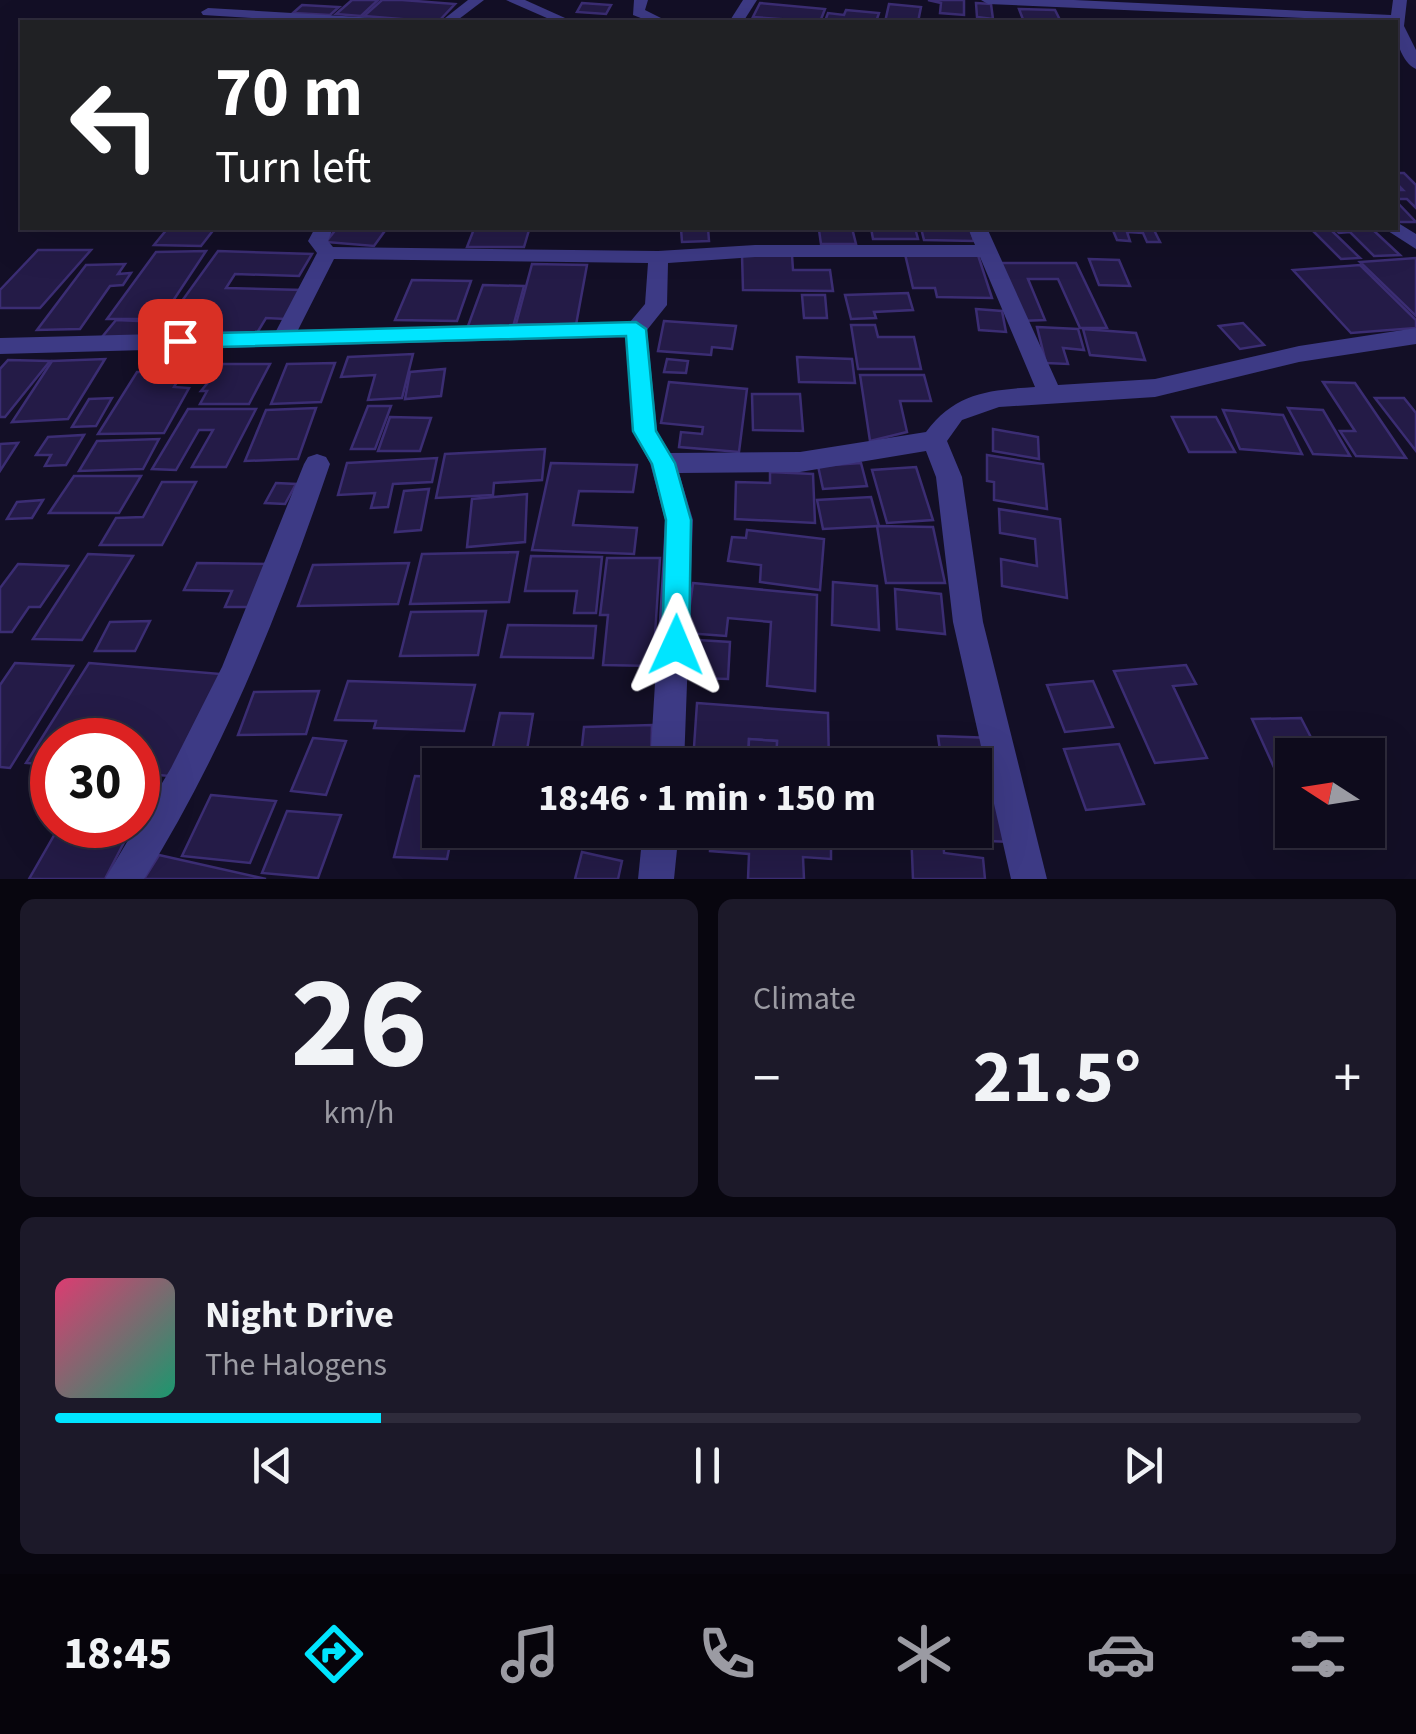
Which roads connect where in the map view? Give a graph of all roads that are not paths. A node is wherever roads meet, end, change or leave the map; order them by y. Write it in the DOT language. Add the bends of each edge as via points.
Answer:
graph roads {
  1 [pos="478,0"];
  2 [pos="513,0"];
  3 [pos="641,0"];
  4 [pos="988,0"];
  5 [pos="1272,0"];
  6 [pos="1400,0"];
  7 [pos="1069,2"];
  8 [pos="208,12"];
  9 [pos="1284,14"];
  10 [pos="1395,19"];
  11 [pos="342,20"];
  12 [pos="450,20"];
  13 [pos="562,20"];
  14 [pos="657,20"];
  15 [pos="1398,26"];
  16 [pos="1416,65"];
  17 [pos="323,230"];
  18 [pos="979,230"];
  19 [pos="987,250"];
  20 [pos="327,252"];
  21 [pos="658,257"];
  22 [pos="636,329"];
  23 [pos="1416,336"];
  24 [pos="284,337"];
  25 [pos="0,346"];
  26 [pos="1050,395"];
  27 [pos="934,440"];
  28 [pos="663,463"];
  29 [pos="317,464"];
  30 [pos="668,748"];
  31 [pos="659,848"];
  32 [pos="122,879"];
  33 [pos="656,879"];
  34 [pos="1029,879"];
  1 -- 12 [label="street"];
  2 -- 13 [label="street"];
  3 -- 14 [label="street" via="638,12"];
  4 -- 7 [label="street"];
  5 -- 9 [label="street"];
  6 -- 10 [label="street"];
  7 -- 9 [label="street"];
  8 -- 11 [label="street"];
  9 -- 10 [label="street"];
  15 -- 16 [label="street"];
  17 -- 20 [label="street" via="318,241"];
  18 -- 19 [label="street"];
  19 -- 21 [label="street" via="756,241"];
  19 -- 26 [label="street"];
  20 -- 21 [label="street"];
  20 -- 24 [label="street"];
  21 -- 22 [label="street" via="656,305"];
  22 -- 24 [label="street"];
  22 -- 28 [label="street" via="644,431"];
  23 -- 26 [label="street" via="1299,354 1155,388"];
  24 -- 25 [label="street"];
  26 -- 27 [label="street" via="997,398 953,414"];
  27 -- 28 [label="street" via="800,462"];
  27 -- 34 [label="street" via="949,477 968,622"];
  28 -- 30 [label="street" via="679,520"];
  29 -- 32 [label="street" via="232,687 170,808"];
  31 -- 33 [label="street"];
}
